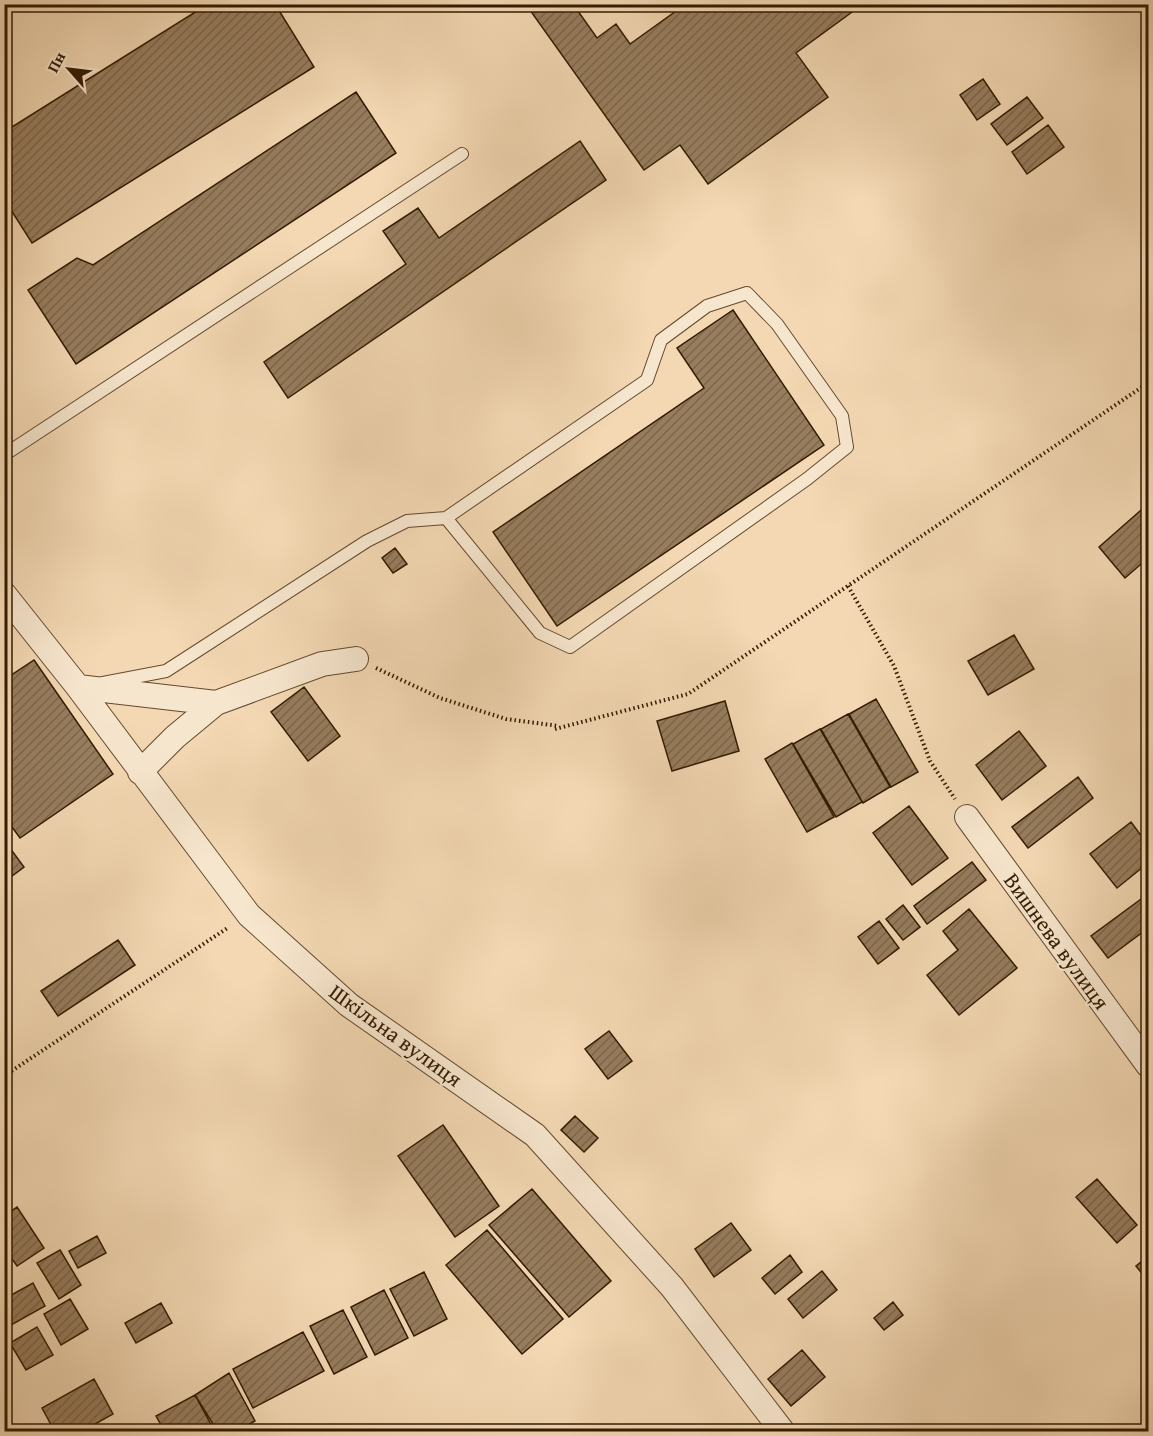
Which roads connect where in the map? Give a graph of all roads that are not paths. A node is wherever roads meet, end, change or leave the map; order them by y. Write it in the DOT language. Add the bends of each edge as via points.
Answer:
graph roads {
  1 [pos="462,154"];
  2 [pos="4,455"];
  3 [pos="446,518"];
  4 [pos="4,594"];
  5 [pos="356,659"];
  6 [pos="78,687"];
  7 [pos="216,703"];
  8 [pos="140,772"];
  9 [pos="967,817"];
  10 [pos="1149,1065"];
  11 [pos="783,1431"];
  1 -- 2 [label="lane"];
  3 -- 3 [label="lane" via="540,633 570,647 847,447 842,416 777,324 747,293 707,306 661,340 647,381"];
  3 -- 6 [label="lane" via="407,521 367,541 166,671"];
  4 -- 6 [label="street, Шкільна вулиця"];
  5 -- 7 [label="street" via="322,664"];
  6 -- 7 [label="street"];
  6 -- 8 [label="street, Шкільна вулиця"];
  7 -- 8 [label="street"];
  8 -- 11 [label="street, Шкільна вулиця" via="249,915 349,1005 534,1135 672,1287"];
  9 -- 10 [label="street, Вишнева вулиця"];
}
